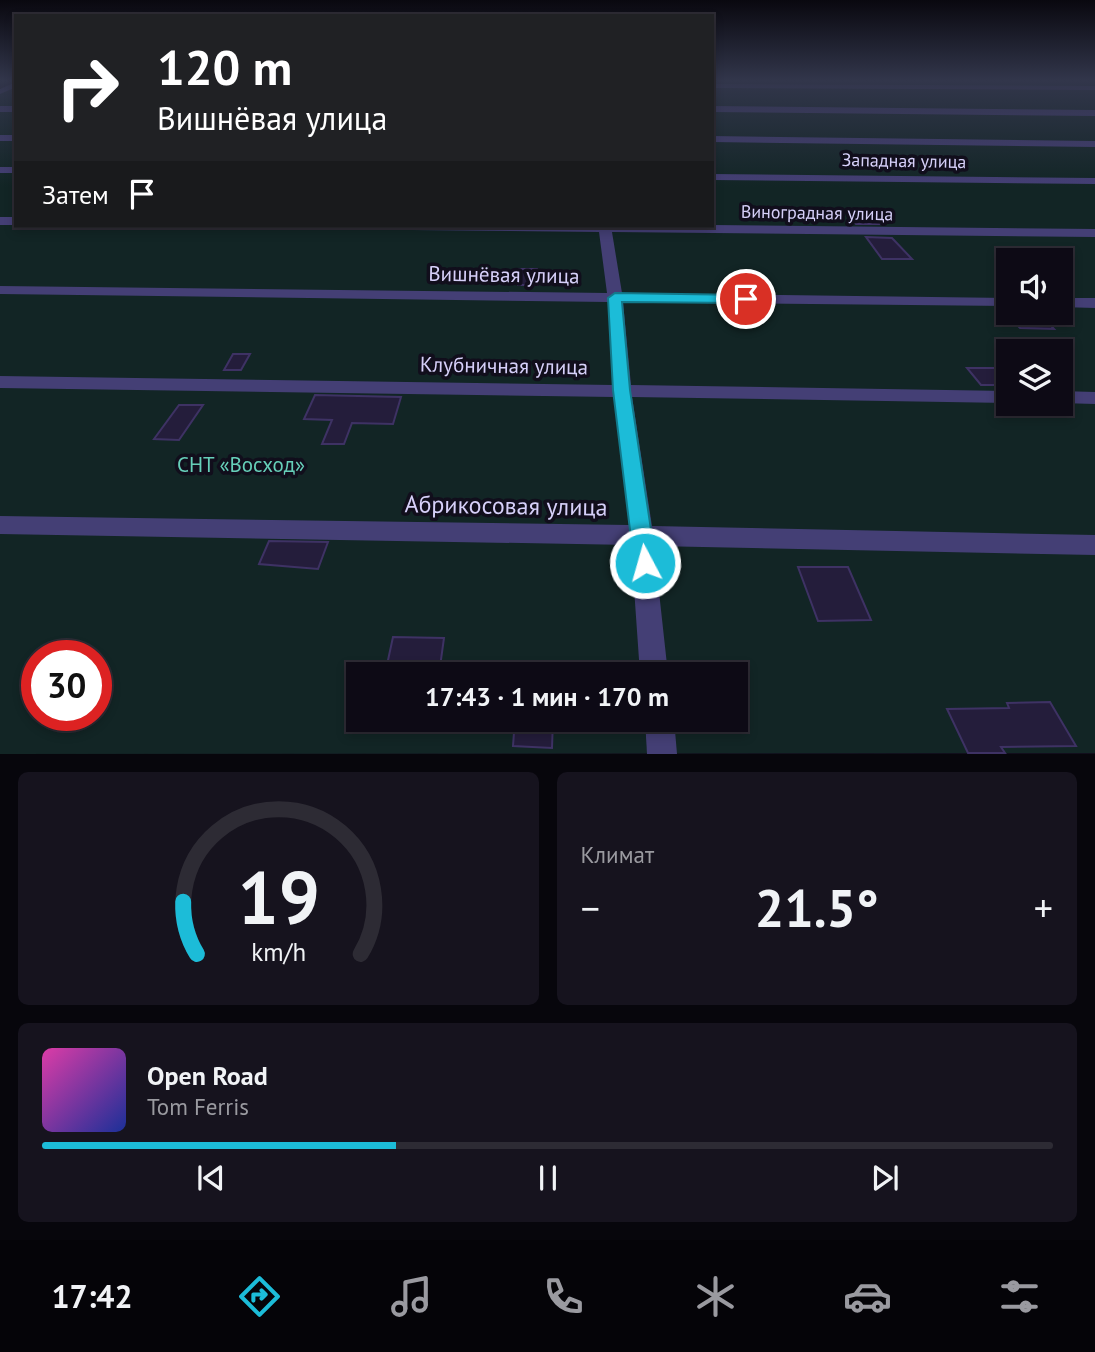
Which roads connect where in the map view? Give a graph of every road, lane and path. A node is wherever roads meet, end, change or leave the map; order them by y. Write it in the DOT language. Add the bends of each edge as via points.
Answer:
graph roads {
  1 [pos="714,139"];
  2 [pos="1095,144"];
  3 [pos="714,177"];
  4 [pos="1095,181"];
  5 [pos="605,228"];
  6 [pos="687,228"];
  7 [pos="1095,233"];
  8 [pos="0,290"];
  9 [pos="615,298"];
  10 [pos="996,302"];
  11 [pos="1073,302"];
  12 [pos="1095,303"];
  13 [pos="0,382"];
  14 [pos="621,390"];
  15 [pos="996,397"];
  16 [pos="1073,397"];
  17 [pos="1095,398"];
  18 [pos="0,525"];
  19 [pos="642,536"];
  20 [pos="1095,545"];
  21 [pos="653,662"];
  22 [pos="660,732"];
  23 [pos="662,754"];
  1 -- 2 [label="street"];
  3 -- 4 [label="street, Западная улица"];
  5 -- 9 [label="street"];
  6 -- 7 [label="street, Виноградная улица"];
  8 -- 9 [label="street, Вишнёвая улица"];
  9 -- 10 [label="street, Вишнёвая улица"];
  9 -- 14 [label="street"];
  11 -- 12 [label="street"];
  13 -- 14 [label="street, Клубничная улица"];
  14 -- 15 [label="street, Клубничная улица"];
  14 -- 19 [label="street"];
  16 -- 17 [label="street"];
  18 -- 19 [label="street, Абрикосовая улица"];
  19 -- 20 [label="street, Абрикосовая улица"];
  19 -- 21 [label="street"];
  22 -- 23 [label="street"];
}
